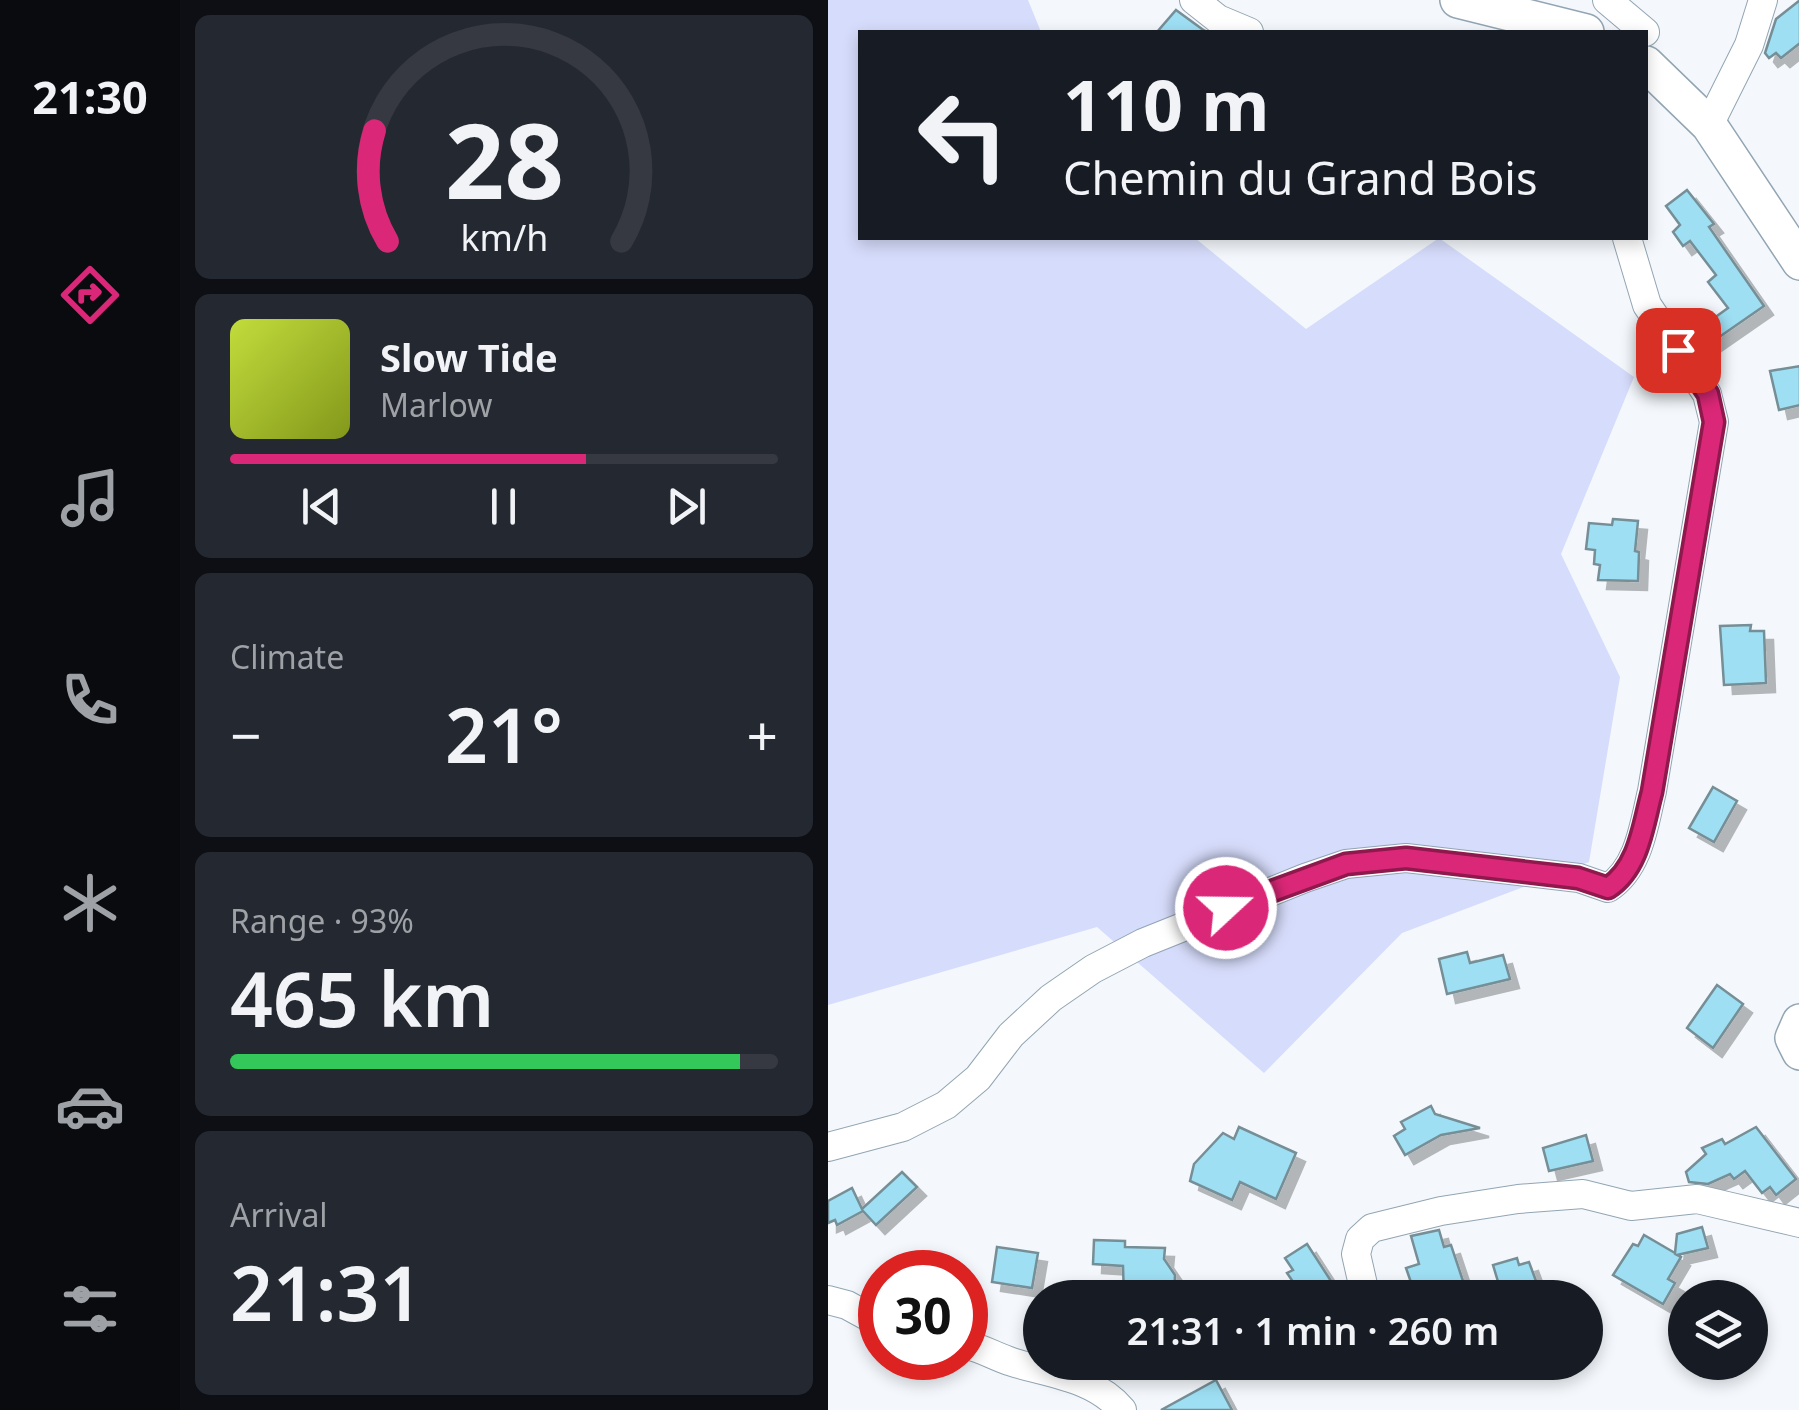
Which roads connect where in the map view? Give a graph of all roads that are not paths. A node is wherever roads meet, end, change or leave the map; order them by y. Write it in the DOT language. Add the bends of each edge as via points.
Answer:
graph roads {
  1 [pos="1194,0"];
  2 [pos="1458,0"];
  3 [pos="1607,0"];
  4 [pos="1763,0"];
  5 [pos="1243,30"];
  6 [pos="1578,30"];
  7 [pos="1636,30"];
  8 [pos="1648,51"];
  9 [pos="1708,124"];
  10 [pos="1628,240"];
  11 [pos="1800,262"];
  12 [pos="1800,1022"];
  13 [pos="1800,1052"];
  14 [pos="828,1147"];
  15 [pos="1800,1223"];
  16 [pos="1362,1280"];
  17 [pos="828,1300"];
  18 [pos="858,1311"];
  19 [pos="988,1353"];
  20 [pos="1122,1410"];
  1 -- 5 [label="street"];
  2 -- 6 [label="main road"];
  3 -- 7 [label="street"];
  4 -- 9 [label="street" via="1749,45"];
  8 -- 9 [label="main road"];
  9 -- 11 [label="main road"];
  10 -- 14 [label="street" via="1647,306 1708,394 1714,422 1652,792 1624,878 1608,888 1578,878 1406,858 1346,864 1304,878 1093,969 1051,998 946,1104 903,1127"];
  12 -- 13 [label="main road" via="1793,1038"];
  15 -- 16 [label="street" via="1697,1199 1631,1206 1583,1194 1518,1199 1372,1228 1356,1254"];
  17 -- 18 [label="street"];
  19 -- 20 [label="street" via="1059,1372"];
}
